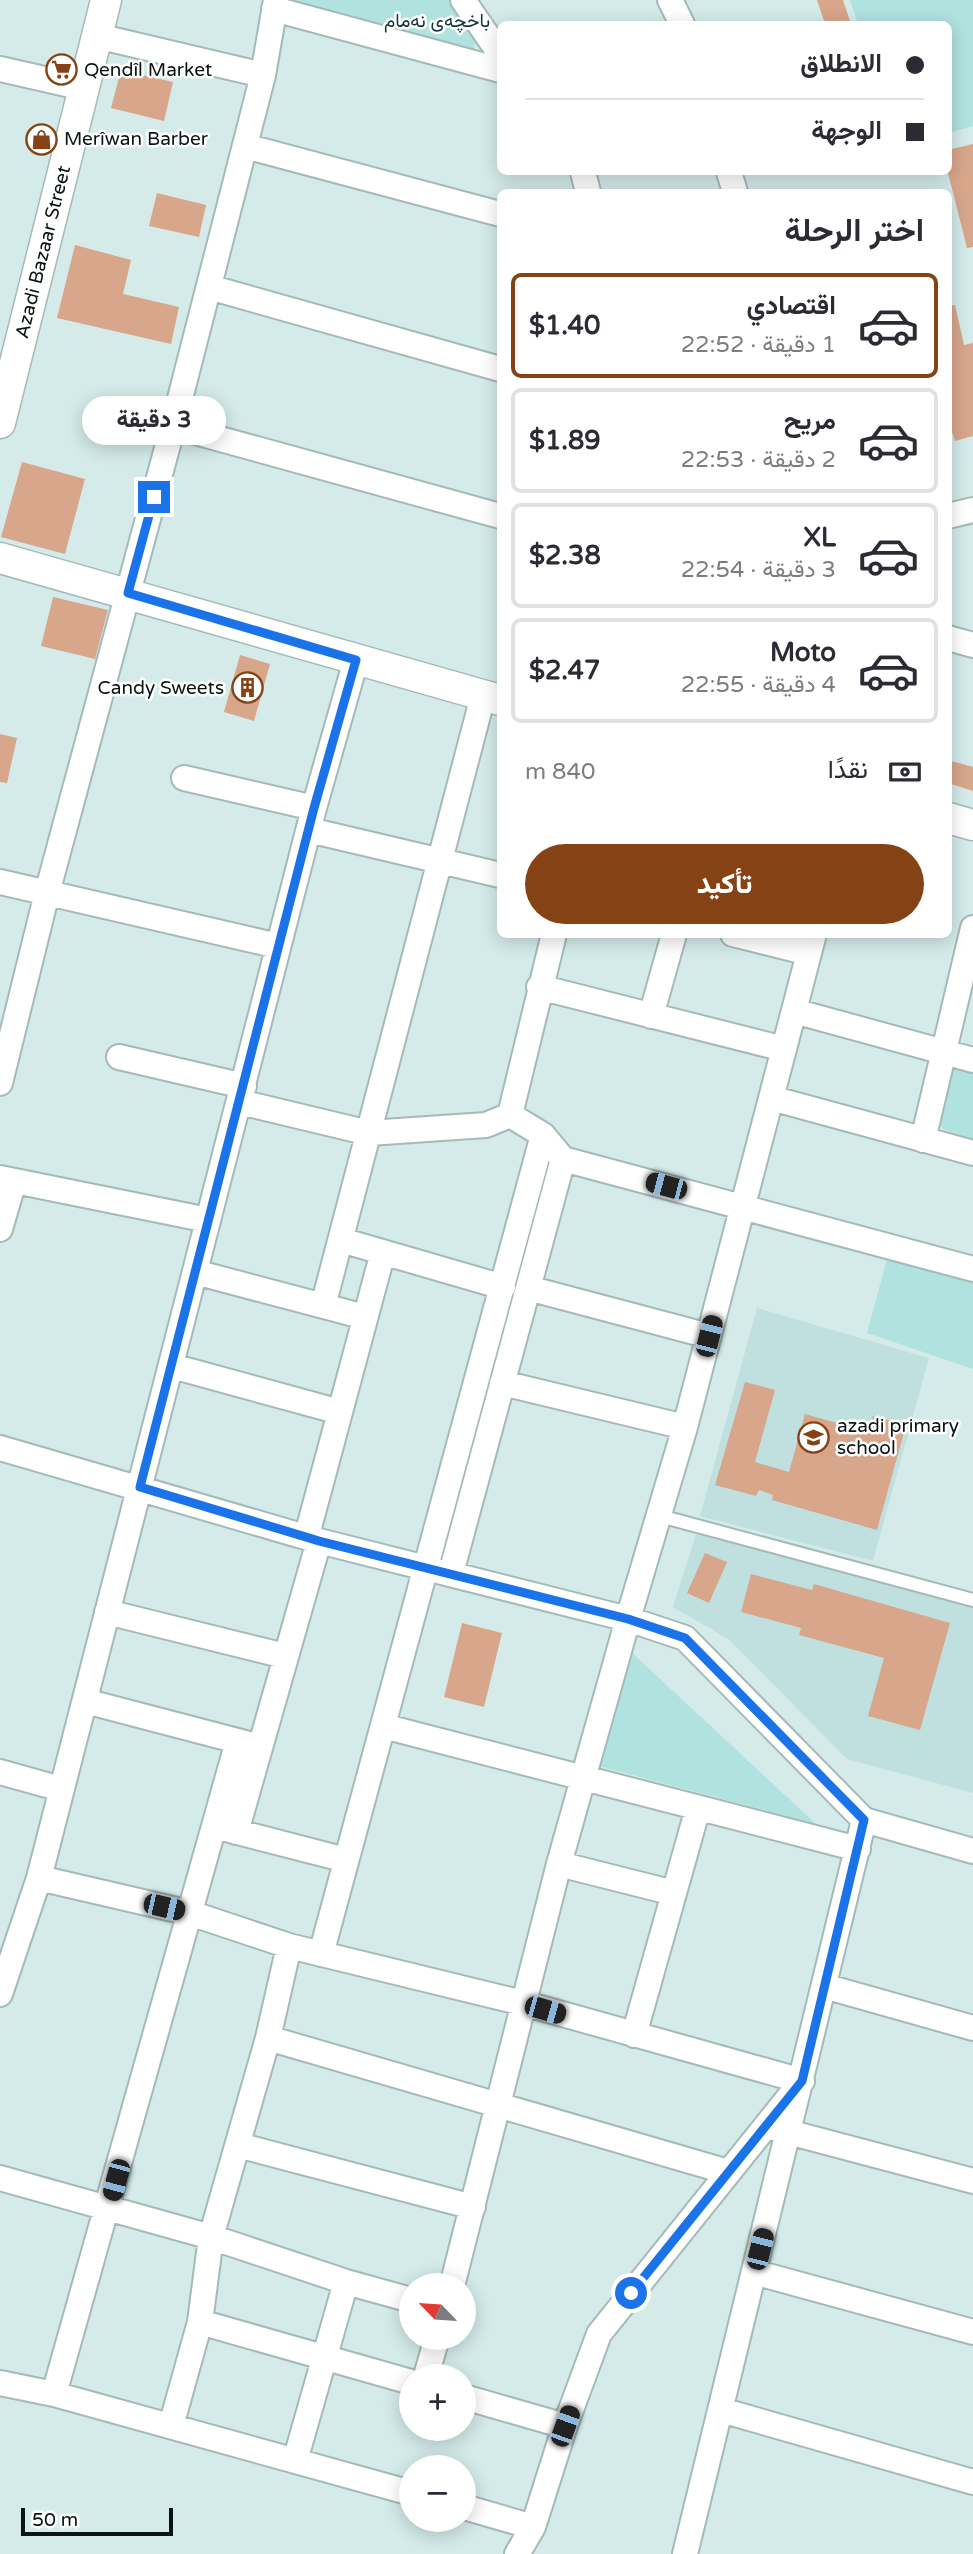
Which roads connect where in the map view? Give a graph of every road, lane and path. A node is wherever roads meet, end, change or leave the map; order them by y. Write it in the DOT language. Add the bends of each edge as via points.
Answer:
graph roads {
  1 [pos="106,0"];
  2 [pos="463,0"];
  3 [pos="670,0"];
  4 [pos="275,4"];
  5 [pos="680,21"];
  6 [pos="97,36"];
  7 [pos="497,50"];
  8 [pos="497,68"];
  9 [pos="0,69"];
  10 [pos="263,75"];
  11 [pos="84,88"];
  12 [pos="245,146"];
  13 [pos="497,213"];
  14 [pos="209,287"];
  15 [pos="497,368"];
  16 [pos="0,423"];
  17 [pos="173,426"];
  18 [pos="973,510"];
  19 [pos="497,515"];
  20 [pos="952,515"];
  21 [pos="0,558"];
  22 [pos="128,593"];
  23 [pos="952,639"];
  24 [pos="973,645"];
  25 [pos="356,660"];
  26 [pos="492,698"];
  27 [pos="184,778"];
  28 [pos="311,819"];
  29 [pos="952,819"];
  30 [pos="973,825"];
  31 [pos="441,860"];
  32 [pos="497,874"];
  33 [pos="0,882"];
  34 [pos="47,893"];
  35 [pos="973,928"];
  36 [pos="553,938"];
  37 [pos="673,938"];
  38 [pos="764,938"];
  39 [pos="811,944"];
  40 [pos="278,946"];
  41 [pos="970,959"];
  42 [pos="539,987"];
  43 [pos="794,1011"];
  44 [pos="651,1016"];
  45 [pos="784,1049"];
  46 [pos="944,1052"];
  47 [pos="119,1057"];
  48 [pos="973,1060"];
  49 [pos="0,1083"];
  50 [pos="242,1094"];
  51 [pos="771,1098"];
  52 [pos="510,1115"];
  53 [pos="369,1133"];
  54 [pos="543,1135"];
  55 [pos="923,1140"];
  56 [pos="973,1153"];
  57 [pos="562,1159"];
  58 [pos="7,1180"];
  59 [pos="743,1206"];
  60 [pos="208,1220"];
  61 [pos="0,1229"];
  62 [pos="341,1240"];
  63 [pos="383,1252"];
  64 [pos="973,1269"];
  65 [pos="195,1272"];
  66 [pos="516,1287"];
  67 [pos="323,1306"];
  68 [pos="365,1317"];
  69 [pos="709,1336"];
  70 [pos="172,1366"];
  71 [pos="502,1384"];
  72 [pos="340,1412"];
  73 [pos="685,1427"];
  74 [pos="0,1448"];
  75 [pos="140,1487"];
  76 [pos="660,1516"];
  77 [pos="313,1538"];
  78 [pos="439,1569"];
  79 [pos="973,1600"];
  80 [pos="107,1612"];
  81 [pos="628,1619"];
  82 [pos="285,1656"];
  83 [pos="85,1701"];
  84 [pos="383,1726"];
  85 [pos="249,1744"];
  86 [pos="0,1772"];
  87 [pos="582,1779"];
  88 [pos="61,1789"];
  89 [pos="698,1808"];
  90 [pos="864,1820"];
  91 [pos="225,1829"];
  92 [pos="858,1849"];
  93 [pos="973,1851"];
  94 [pos="346,1860"];
  95 [pos="559,1864"];
  96 [pos="39,1878"];
  97 [pos="674,1894"];
  98 [pos="190,1913"];
  99 [pos="9,1936"];
  100 [pos="289,1946"];
  101 [pos="321,1954"];
  102 [pos="824,1986"];
  103 [pos="0,1994"];
  104 [pos="523,2003"];
  105 [pos="973,2028"];
  106 [pos="634,2035"];
  107 [pos="268,2038"];
  108 [pos="802,2081"];
  109 [pos="499,2104"];
  110 [pos="777,2129"];
  111 [pos="238,2145"];
  112 [pos="728,2172"];
  113 [pos="0,2178"];
  114 [pos="973,2181"];
  115 [pos="108,2207"];
  116 [pos="473,2207"];
  117 [pos="211,2237"];
  118 [pos="754,2272"];
  119 [pos="455,2273"];
  120 [pos="346,2282"];
  121 [pos="399,2297"];
  122 [pos="200,2322"];
  123 [pos="973,2332"];
  124 [pos="324,2357"];
  125 [pos="399,2379"];
  126 [pos="0,2383"];
  127 [pos="54,2394"];
  128 [pos="476,2400"];
  129 [pos="721,2410"];
  130 [pos="565,2426"];
  131 [pos="171,2427"];
  132 [pos="295,2461"];
  133 [pos="973,2482"];
  134 [pos="399,2490"];
  135 [pos="476,2510"];
  136 [pos="526,2525"];
  137 [pos="509,2554"];
  138 [pos="517,2554"];
  139 [pos="685,2554"];
  1 -- 6 [label="street, Azadi Bazaar Street"];
  2 -- 7 [label="street"];
  3 -- 5 [label="street"];
  4 -- 8 [label="street"];
  4 -- 10 [label="street"];
  6 -- 10 [label="street"];
  6 -- 11 [label="street, Azadi Bazaar Street"];
  9 -- 11 [label="street"];
  10 -- 12 [label="street"];
  11 -- 16 [label="street, Azadi Bazaar Street"];
  12 -- 13 [label="street"];
  12 -- 14 [label="street"];
  14 -- 15 [label="street"];
  14 -- 17 [label="street"];
  17 -- 19 [label="street"];
  17 -- 22 [label="street"];
  18 -- 20 [label="street"];
  21 -- 22 [label="street"];
  22 -- 25 [label="street"];
  22 -- 34 [label="street"];
  23 -- 24 [label="street"];
  25 -- 26 [label="street"];
  25 -- 28 [label="street"];
  26 -- 31 [label="street"];
  27 -- 28 [label="street"];
  28 -- 31 [label="street"];
  28 -- 40 [label="street"];
  29 -- 30 [label="street"];
  31 -- 32 [label="street"];
  31 -- 53 [label="street"];
  33 -- 34 [label="street"];
  34 -- 40 [label="street"];
  34 -- 49 [label="street"];
  35 -- 41 [label="street"];
  36 -- 42 [label="street"];
  37 -- 44 [label="street"];
  38 -- 39 [label="street"];
  39 -- 43 [label="street"];
  40 -- 50 [label="street"];
  41 -- 46 [label="street"];
  42 -- 44 [label="street"];
  42 -- 52 [label="street"];
  43 -- 45 [label="street"];
  43 -- 46 [label="street"];
  44 -- 45 [label="street"];
  45 -- 51 [label="street"];
  46 -- 48 [label="street"];
  46 -- 55 [label="street"];
  47 -- 50 [label="street"];
  50 -- 53 [label="street"];
  50 -- 60 [label="street"];
  51 -- 55 [label="street"];
  51 -- 59 [label="street"];
  52 -- 53 [label="street" via="486,1125"];
  52 -- 54 [label="street"];
  53 -- 62 [label="street"];
  54 -- 57 [label="street"];
  54 -- 66 [label="street"];
  55 -- 56 [label="street"];
  57 -- 59 [label="street"];
  57 -- 66 [label="street"];
  58 -- 60 [label="street"];
  58 -- 61 [label="street"];
  59 -- 64 [label="street"];
  59 -- 69 [label="street"];
  60 -- 65 [label="street"];
  62 -- 63 [label="street"];
  62 -- 67 [label="street"];
  63 -- 66 [label="street"];
  63 -- 68 [label="street"];
  65 -- 67 [label="street"];
  65 -- 70 [label="street"];
  66 -- 69 [label="street"];
  66 -- 71 [label="street"];
  66 -- 78 [label="street"];
  67 -- 68 [label="street"];
  68 -- 72 [label="street"];
  69 -- 73 [label="street"];
  70 -- 72 [label="street"];
  70 -- 75 [label="street"];
  71 -- 73 [label="street"];
  71 -- 78 [label="street"];
  72 -- 77 [label="street"];
  73 -- 76 [label="street"];
  74 -- 75 [label="street"];
  75 -- 77 [label="street"];
  75 -- 80 [label="street"];
  76 -- 79 [label="lane"];
  76 -- 81 [label="street"];
  77 -- 78 [label="street"];
  77 -- 82 [label="street"];
  78 -- 81 [label="street"];
  78 -- 84 [label="street"];
  80 -- 82 [label="street"];
  80 -- 83 [label="street"];
  81 -- 87 [label="street"];
  81 -- 90 [label="street" via="685,1638"];
  82 -- 85 [label="street"];
  83 -- 85 [label="street"];
  83 -- 88 [label="street"];
  84 -- 87 [label="street"];
  84 -- 94 [label="street"];
  85 -- 91 [label="street"];
  86 -- 88 [label="street"];
  87 -- 89 [label="street"];
  87 -- 95 [label="street"];
  88 -- 96 [label="street"];
  89 -- 92 [label="street"];
  89 -- 97 [label="street"];
  90 -- 92 [label="street"];
  90 -- 93 [label="street"];
  91 -- 94 [label="street"];
  91 -- 98 [label="street"];
  92 -- 102 [label="street"];
  94 -- 101 [label="street"];
  95 -- 97 [label="street"];
  95 -- 104 [label="street"];
  96 -- 98 [label="street"];
  96 -- 99 [label="street"];
  97 -- 106 [label="street"];
  98 -- 100 [label="street"];
  98 -- 115 [label="street"];
  99 -- 103 [label="street"];
  100 -- 101 [label="street"];
  100 -- 107 [label="street"];
  101 -- 104 [label="street"];
  102 -- 105 [label="street"];
  102 -- 108 [label="street"];
  104 -- 106 [label="street"];
  104 -- 109 [label="street"];
  106 -- 108 [label="street"];
  107 -- 109 [label="street"];
  107 -- 111 [label="street"];
  108 -- 110 [label="street"];
  109 -- 112 [label="street"];
  109 -- 116 [label="street"];
  110 -- 112 [label="street"];
  110 -- 114 [label="street"];
  110 -- 118 [label="street"];
  111 -- 116 [label="street"];
  111 -- 117 [label="street"];
  112 -- 130 [label="street" via="599,2334"];
  113 -- 115 [label="street"];
  115 -- 117 [label="street"];
  115 -- 127 [label="street"];
  116 -- 119 [label="street"];
  117 -- 120 [label="street"];
  117 -- 122 [label="street"];
  118 -- 123 [label="street"];
  118 -- 129 [label="street"];
  120 -- 121 [label="street"];
  120 -- 124 [label="street"];
  122 -- 124 [label="street"];
  122 -- 131 [label="street"];
  124 -- 125 [label="street"];
  124 -- 132 [label="street"];
  126 -- 127 [label="street"];
  127 -- 131 [label="street"];
  128 -- 130 [label="street"];
  129 -- 133 [label="street"];
  129 -- 139 [label="street"];
  130 -- 136 [label="street"];
  131 -- 132 [label="street"];
  132 -- 134 [label="street"];
  135 -- 136 [label="street"];
  136 -- 137 [label="street"];
  136 -- 138 [label="street"];
}
